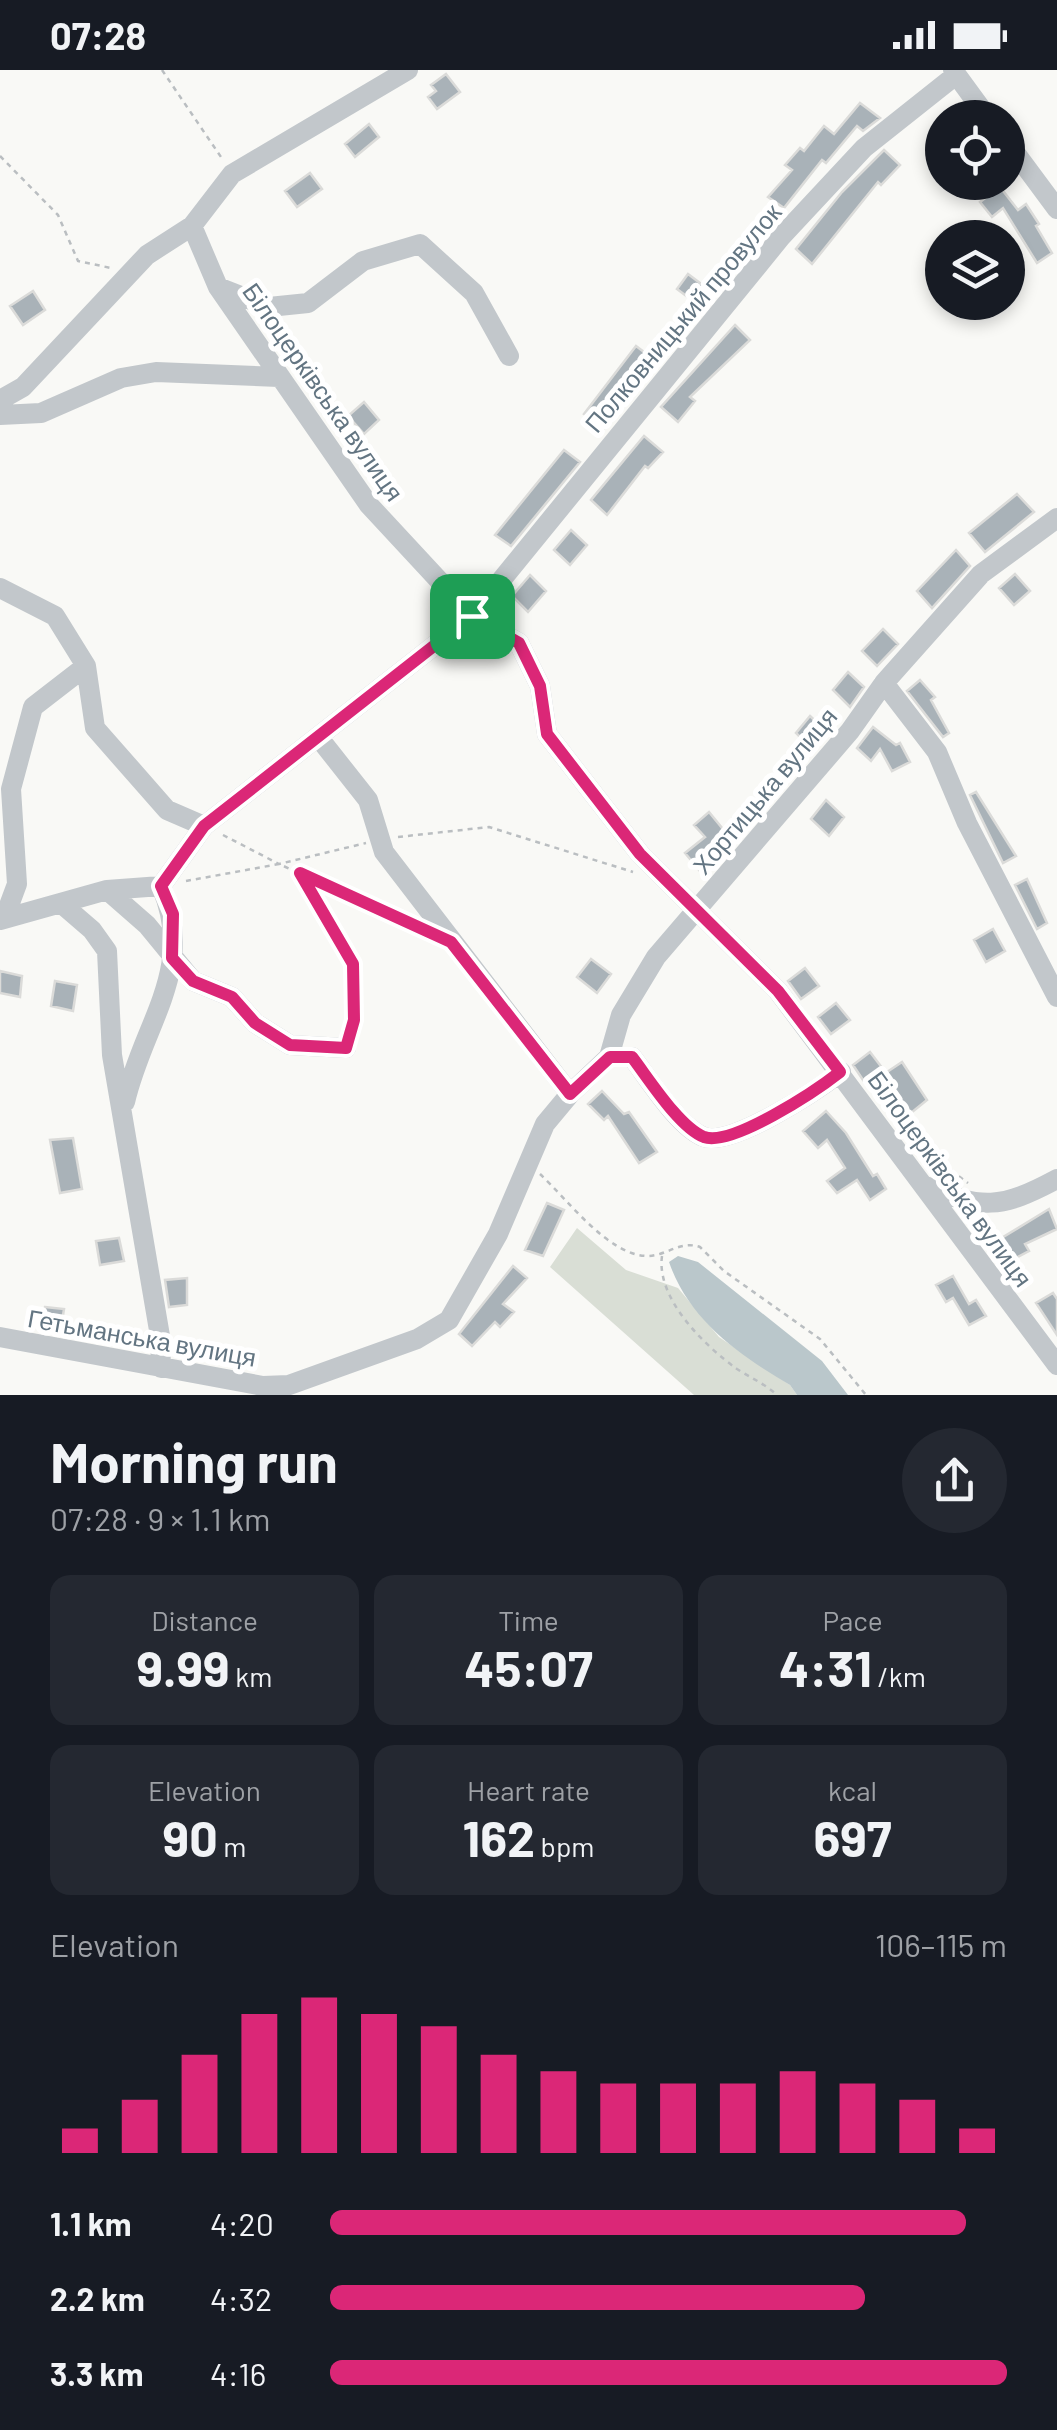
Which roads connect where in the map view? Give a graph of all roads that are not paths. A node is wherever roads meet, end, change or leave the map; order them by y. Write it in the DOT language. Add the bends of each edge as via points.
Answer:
graph roads {
  1 [pos="408,70"];
  2 [pos="954,72"];
  3 [pos="975,100"];
  4 [pos="1025,166"];
  5 [pos="1057,209"];
  6 [pos="192,226"];
  7 [pos="218,287"];
  8 [pos="509,356"];
  9 [pos="279,377"];
  10 [pos="0,400"];
  11 [pos="0,415"];
  12 [pos="1057,518"];
  13 [pos="0,588"];
  14 [pos="472,616"];
  15 [pos="86,666"];
  16 [pos="884,683"];
  17 [pos="319,738"];
  18 [pos="204,826"];
  19 [pos="161,886"];
  20 [pos="107,890"];
  21 [pos="63,905"];
  22 [pos="696,913"];
  23 [pos="2,919"];
  24 [pos="172,958"];
  25 [pos="1057,998"];
  26 [pos="346,1048"];
  27 [pos="610,1057"];
  28 [pos="840,1072"];
  29 [pos="570,1094"];
  30 [pos="123,1114"];
  31 [pos="1057,1179"];
  32 [pos="921,1184"];
  33 [pos="0,1338"];
  34 [pos="1057,1365"];
  35 [pos="161,1368"];
  36 [pos="266,1390"];
  1 -- 6 [label="street" via="232,174"];
  2 -- 3 [label="street"];
  2 -- 14 [label="street, Полковницький провулок" via="864,148 781,237"];
  4 -- 5 [label="street"];
  6 -- 7 [label="street, Білоцерківська вулиця"];
  6 -- 10 [label="street" via="148,255 24,386"];
  7 -- 8 [label="street" via="269,307 308,303 363,261 420,244 474,293"];
  7 -- 9 [label="street, Білоцерківська вулиця"];
  9 -- 11 [label="street" via="156,372 121,378 40,414"];
  9 -- 14 [label="street, Білоцерківська вулиця" via="369,505"];
  12 -- 16 [label="street, Хортицька вулиця" via="981,574"];
  13 -- 15 [label="street" via="54,616"];
  14 -- 17 [label="street, Полковницький провулок"];
  14 -- 22 [label="street, Білоцерківська вулиця" via="519,643 540,686 547,734 640,854"];
  15 -- 18 [label="street" via="95,728 167,810"];
  15 -- 23 [label="street" via="34,708 11,788 17,884"];
  16 -- 22 [label="street, Хортицька вулиця"];
  16 -- 25 [label="street" via="936,752"];
  17 -- 18 [label="street, Полковницький провулок"];
  17 -- 29 [label="street" via="368,800 384,852"];
  18 -- 19 [label="street, Полковницький провулок"];
  19 -- 20 [label="street"];
  19 -- 24 [label="street" via="173,914"];
  20 -- 21 [label="street"];
  20 -- 24 [label="street"];
  21 -- 23 [label="street"];
  21 -- 30 [label="street" via="107,951 112,1056"];
  22 -- 27 [label="street, Хортицька вулиця" via="656,958 621,1015"];
  22 -- 28 [label="street, Білоцерківська вулиця" via="778,991"];
  24 -- 26 [label="street" via="193,981 232,997 255,1023 290,1045"];
  24 -- 30 [label="street" via="171,982 134,1062"];
  27 -- 28 [label="street" via="632,1057 688,1127 707,1138 730,1136 806,1098"];
  27 -- 29 [label="street"];
  28 -- 32 [label="street, Білоцерківська вулиця"];
  29 -- 36 [label="street" via="545,1124 498,1234 448,1320 417,1339"];
  30 -- 35 [label="street"];
  31 -- 32 [label="street" via="1016,1201 966,1204"];
  32 -- 34 [label="street, Білоцерківська вулиця"];
  33 -- 35 [label="street, Гетьманська вулиця"];
  35 -- 36 [label="street, Гетьманська вулиця"];
}
